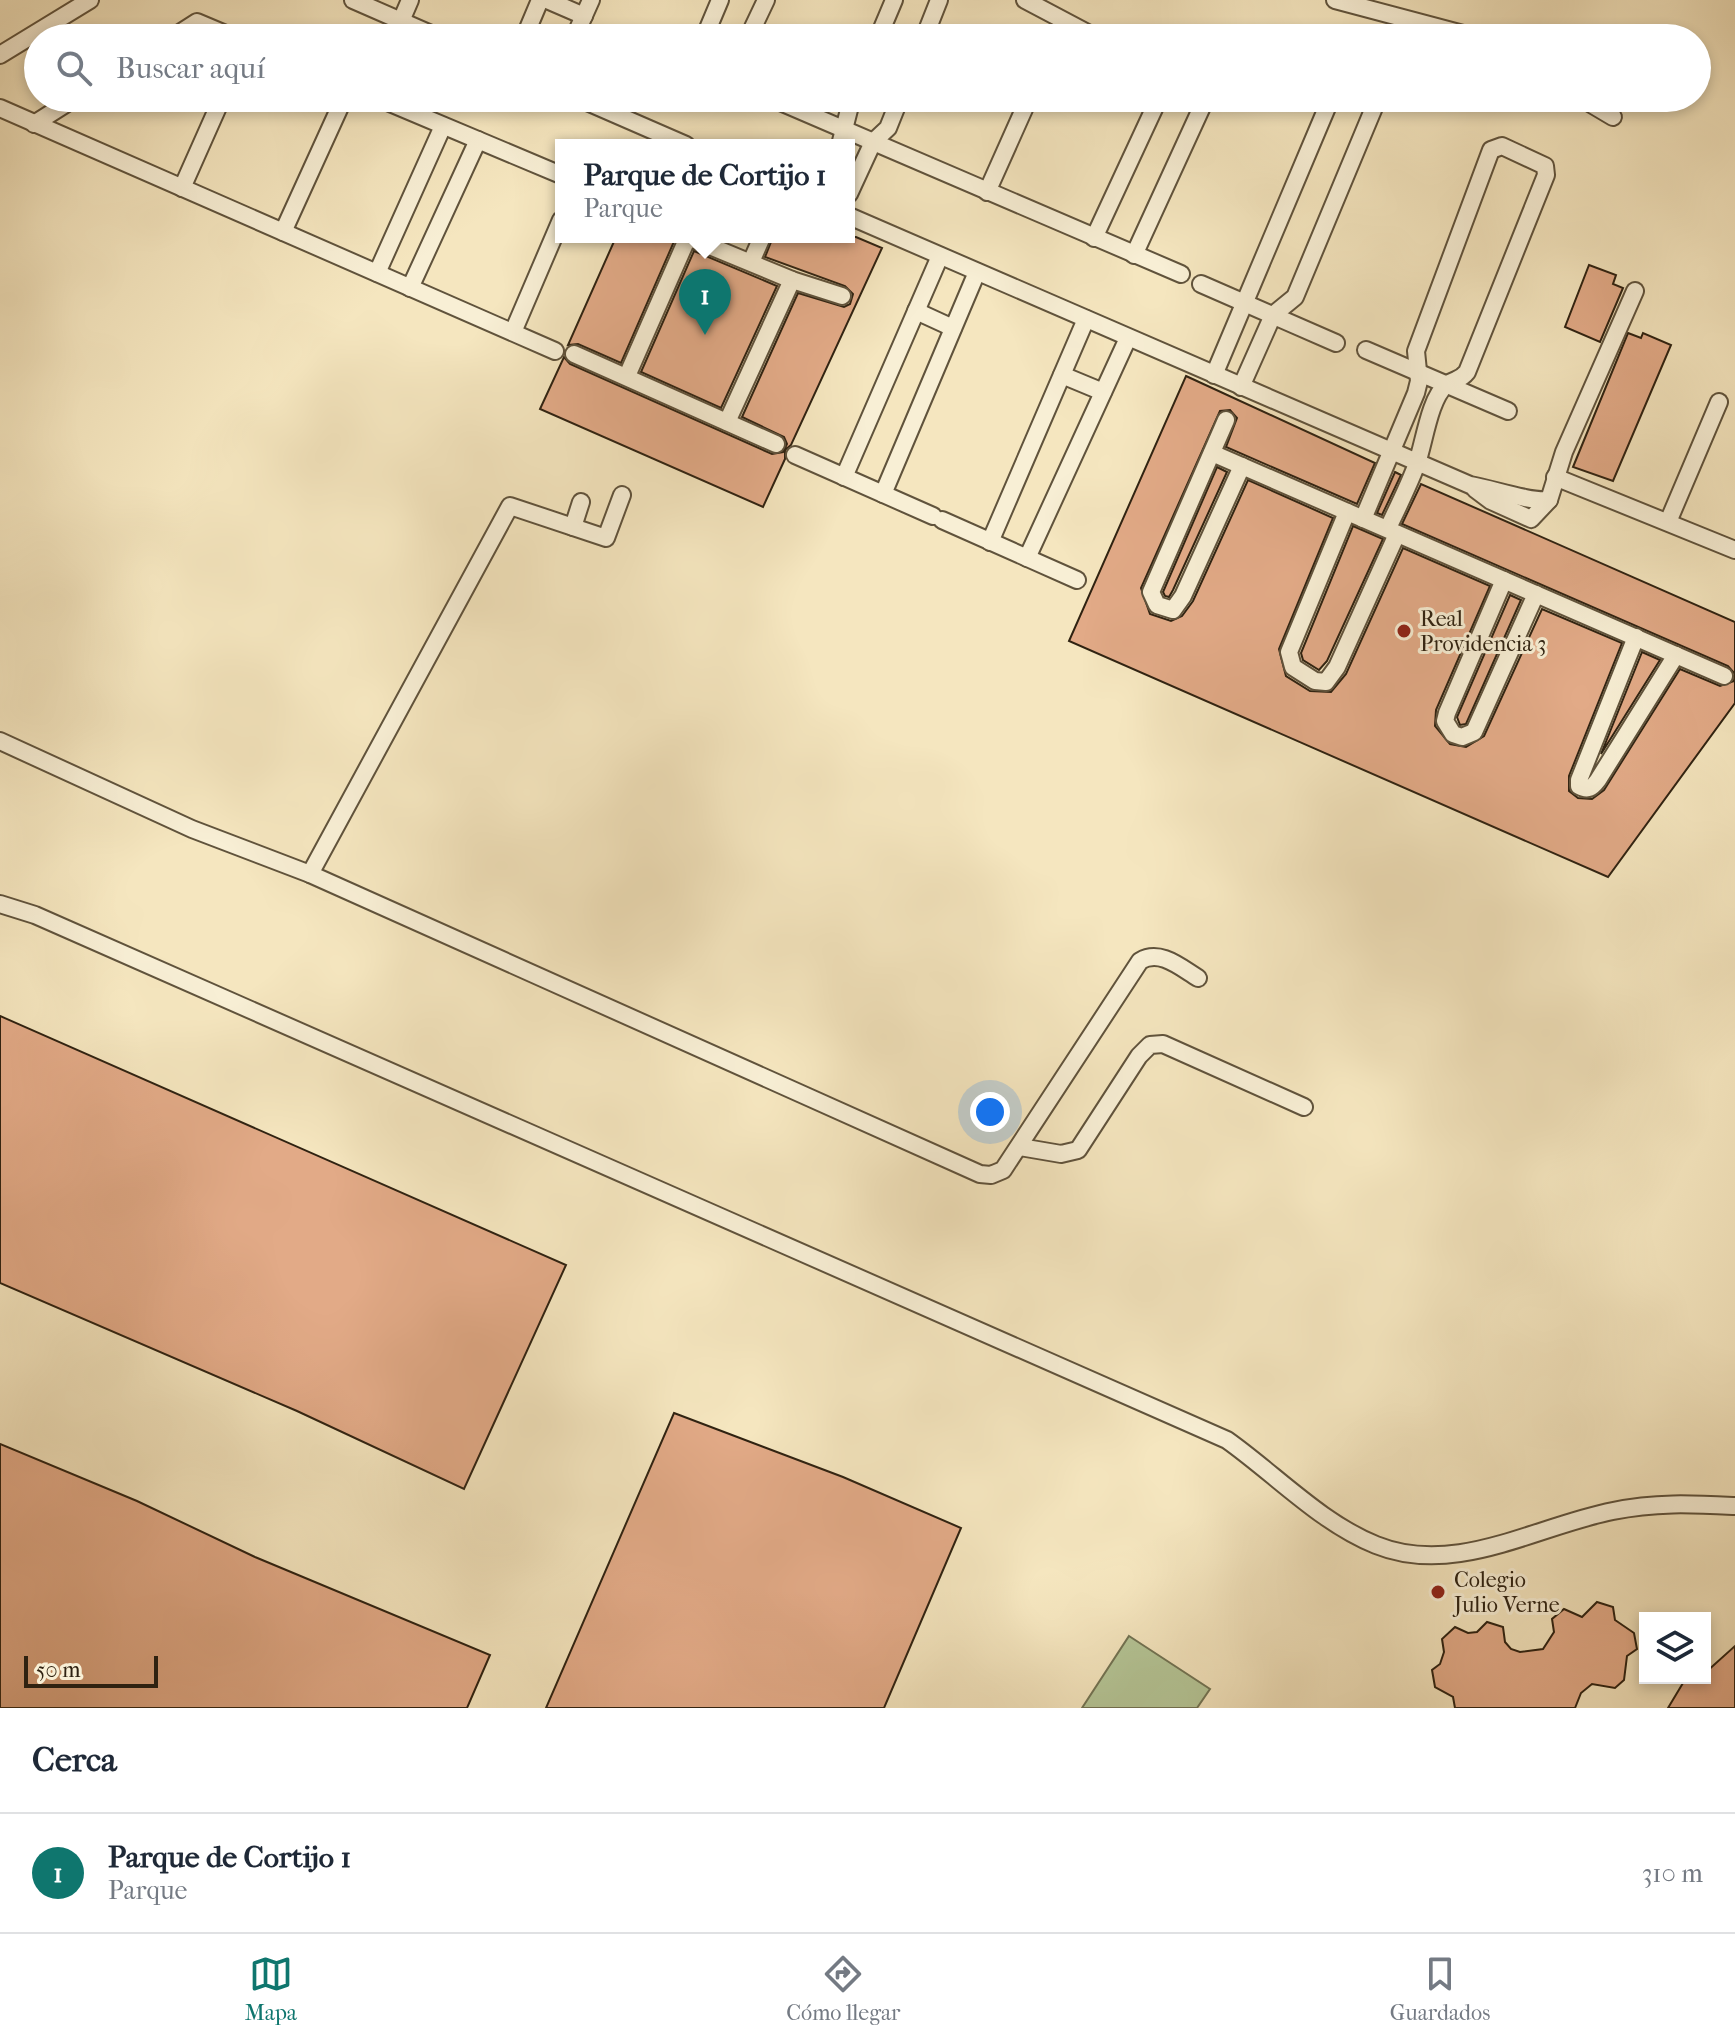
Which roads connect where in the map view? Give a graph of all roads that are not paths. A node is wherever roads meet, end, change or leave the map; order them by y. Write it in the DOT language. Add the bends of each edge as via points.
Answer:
graph roads {
  1 [pos="90,0"];
  2 [pos="410,0"];
  3 [pos="540,0"];
  4 [pos="547,0"];
  5 [pos="591,0"];
  6 [pos="720,0"];
  7 [pos="766,0"];
  8 [pos="894,0"];
  9 [pos="939,0"];
  10 [pos="1025,0"];
  11 [pos="1335,0"];
  12 [pos="360,1"];
  13 [pos="584,16"];
  14 [pos="401,21"];
  15 [pos="1063,22"];
  16 [pos="51,24"];
  17 [pos="408,24"];
  18 [pos="530,24"];
  19 [pos="580,24"];
  20 [pos="710,24"];
  21 [pos="755,24"];
  22 [pos="884,24"];
  23 [pos="930,24"];
  24 [pos="1067,24"];
  25 [pos="1425,24"];
  26 [pos="24,40"];
  27 [pos="0,55"];
  28 [pos="0,108"];
  29 [pos="53,112"];
  30 [pos="216,112"];
  31 [pos="338,112"];
  32 [pos="410,112"];
  33 [pos="610,112"];
  34 [pos="796,112"];
  35 [pos="847,112"];
  36 [pos="894,112"];
  37 [pos="1023,112"];
  38 [pos="1152,112"];
  39 [pos="1200,112"];
  40 [pos="1325,112"];
  41 [pos="1372,112"];
  42 [pos="1605,112"];
  43 [pos="1613,117"];
  44 [pos="34,124"];
  45 [pos="443,126"];
  46 [pos="843,138"];
  47 [pos="672,139"];
  48 [pos="478,140"];
  49 [pos="855,140"];
  50 [pos="873,142"];
  51 [pos="555,172"];
  52 [pos="855,181"];
  53 [pos="182,188"];
  54 [pos="987,192"];
  55 [pos="855,219"];
  56 [pos="283,232"];
  57 [pos="555,234"];
  58 [pos="1094,238"];
  59 [pos="685,243"];
  60 [pos="703,243"];
  61 [pos="735,243"];
  62 [pos="759,243"];
  63 [pos="730,254"];
  64 [pos="1134,255"];
  65 [pos="940,256"];
  66 [pos="751,262"];
  67 [pos="977,272"];
  68 [pos="377,273"];
  69 [pos="1181,274"];
  70 [pos="792,280"];
  71 [pos="1201,284"];
  72 [pos="410,288"];
  73 [pos="1635,291"];
  74 [pos="842,296"];
  75 [pos="1245,303"];
  76 [pos="916,311"];
  77 [pos="1273,315"];
  78 [pos="1086,319"];
  79 [pos="953,328"];
  80 [pos="513,332"];
  81 [pos="1128,338"];
  82 [pos="1336,343"];
  83 [pos="1366,350"];
  84 [pos="555,351"];
  85 [pos="574,354"];
  86 [pos="1418,371"];
  87 [pos="1062,375"];
  88 [pos="1214,375"];
  89 [pos="627,376"];
  90 [pos="1447,385"];
  91 [pos="1241,387"];
  92 [pos="1103,392"];
  93 [pos="1719,402"];
  94 [pos="1508,411"];
  95 [pos="1226,420"];
  96 [pos="727,422"];
  97 [pos="776,444"];
  98 [pos="1212,453"];
  99 [pos="1391,453"];
  100 [pos="795,455"];
  101 [pos="1417,463"];
  102 [pos="1242,466"];
  103 [pos="844,477"];
  104 [pos="1555,477"];
  105 [pos="883,494"];
  106 [pos="622,495"];
  107 [pos="581,502"];
  108 [pos="1355,516"];
  109 [pos="1668,522"];
  110 [pos="573,527"];
  111 [pos="1392,531"];
  112 [pos="990,542"];
  113 [pos="1735,550"];
  114 [pos="1027,558"];
  115 [pos="1077,580"];
  116 [pos="1504,580"];
  117 [pos="1536,594"];
  118 [pos="1636,637"];
  119 [pos="1676,655"];
  120 [pos="1724,676"];
  121 [pos="0,741"];
  122 [pos="310,874"];
  123 [pos="0,904"];
  124 [pos="1198,978"];
  125 [pos="1304,1107"];
  126 [pos="1020,1147"];
  127 [pos="1735,1506"];
  1 -- 16 [label="street"];
  2 -- 14 [label="street"];
  3 -- 18 [label="street"];
  4 -- 13 [label="street"];
  5 -- 13 [label="street"];
  6 -- 20 [label="street"];
  7 -- 21 [label="street"];
  8 -- 22 [label="street"];
  9 -- 23 [label="street"];
  10 -- 15 [label="street"];
  11 -- 25 [label="street"];
  12 -- 14 [label="street"];
  13 -- 19 [label="street"];
  14 -- 17 [label="street"];
  15 -- 24 [label="street"];
  26 -- 27 [label="street"];
  28 -- 44 [label="street"];
  29 -- 44 [label="street"];
  30 -- 53 [label="street"];
  31 -- 56 [label="street"];
  32 -- 45 [label="street"];
  33 -- 47 [label="street"];
  34 -- 46 [label="street"];
  35 -- 46 [label="street"];
  36 -- 50 [label="street" via="888,128"];
  37 -- 54 [label="street"];
  38 -- 58 [label="street"];
  39 -- 64 [label="street"];
  40 -- 75 [label="street"];
  41 -- 77 [label="street" via="1295,297"];
  42 -- 43 [label="street"];
  44 -- 53 [label="street"];
  45 -- 48 [label="street"];
  45 -- 68 [label="street"];
  48 -- 51 [label="street"];
  48 -- 72 [label="street"];
  49 -- 50 [label="street"];
  50 -- 52 [label="street"];
  50 -- 54 [label="street"];
  53 -- 56 [label="street"];
  54 -- 58 [label="street"];
  55 -- 65 [label="street"];
  56 -- 68 [label="street"];
  57 -- 80 [label="street"];
  58 -- 64 [label="street"];
  59 -- 89 [label="street"];
  60 -- 63 [label="street"];
  61 -- 63 [label="street"];
  62 -- 66 [label="street"];
  63 -- 66 [label="street"];
  64 -- 69 [label="street"];
  65 -- 67 [label="street"];
  65 -- 76 [label="street"];
  66 -- 70 [label="street"];
  67 -- 78 [label="street"];
  67 -- 79 [label="street"];
  68 -- 72 [label="street"];
  70 -- 74 [label="street"];
  70 -- 96 [label="street"];
  71 -- 75 [label="street"];
  72 -- 80 [label="street"];
  73 -- 104 [label="street"];
  75 -- 77 [label="street"];
  75 -- 88 [label="street"];
  76 -- 79 [label="street"];
  76 -- 103 [label="street"];
  77 -- 82 [label="street"];
  77 -- 91 [label="street"];
  78 -- 81 [label="street"];
  78 -- 87 [label="street"];
  79 -- 105 [label="street"];
  80 -- 84 [label="street"];
  81 -- 88 [label="street"];
  81 -- 92 [label="street"];
  83 -- 86 [label="street"];
  85 -- 89 [label="street"];
  86 -- 90 [label="street"];
  86 -- 90 [label="street" via="1416,351 1491,150 1502,146 1538,160 1546,175 1467,372"];
  86 -- 99 [label="street" via="1416,393"];
  87 -- 92 [label="street"];
  87 -- 112 [label="street"];
  88 -- 91 [label="street"];
  89 -- 96 [label="street"];
  90 -- 94 [label="street"];
  90 -- 101 [label="street" via="1428,421"];
  91 -- 99 [label="street"];
  92 -- 114 [label="street"];
  93 -- 109 [label="street"];
  95 -- 98 [label="street"];
  96 -- 97 [label="street"];
  98 -- 102 [label="street"];
  98 -- 102 [label="street" via="1151,592 1165,609 1173,610 1183,596"];
  99 -- 101 [label="street"];
  99 -- 108 [label="street"];
  100 -- 103 [label="street"];
  101 -- 104 [label="street" via="1533,502 1549,500"];
  101 -- 111 [label="street"];
  102 -- 108 [label="street"];
  103 -- 105 [label="street"];
  104 -- 109 [label="street"];
  105 -- 112 [label="street"];
  106 -- 110 [label="street" via="606,538"];
  107 -- 110 [label="street"];
  108 -- 111 [label="street"];
  108 -- 111 [label="street" via="1289,652 1293,667 1315,681 1326,682 1337,667"];
  109 -- 113 [label="street"];
  110 -- 122 [label="street" via="510,506"];
  111 -- 116 [label="street"];
  112 -- 114 [label="street"];
  114 -- 115 [label="street"];
  116 -- 117 [label="street"];
  116 -- 117 [label="street" via="1447,713 1445,721 1453,734 1469,736 1480,722"];
  117 -- 118 [label="street"];
  118 -- 119 [label="street"];
  118 -- 119 [label="street" via="1579,780 1585,789 1598,780"];
  119 -- 120 [label="street"];
  121 -- 122 [label="street" via="192,829"];
  122 -- 126 [label="street" via="980,1174 1003,1170"];
  123 -- 127 [label="street" via="1227,1440 1333,1521 1386,1548 1446,1556 1649,1504"];
  124 -- 126 [label="street" via="1160,956 1140,961"];
  125 -- 126 [label="street" via="1163,1044 1150,1045 1078,1150 1061,1154"];
}
